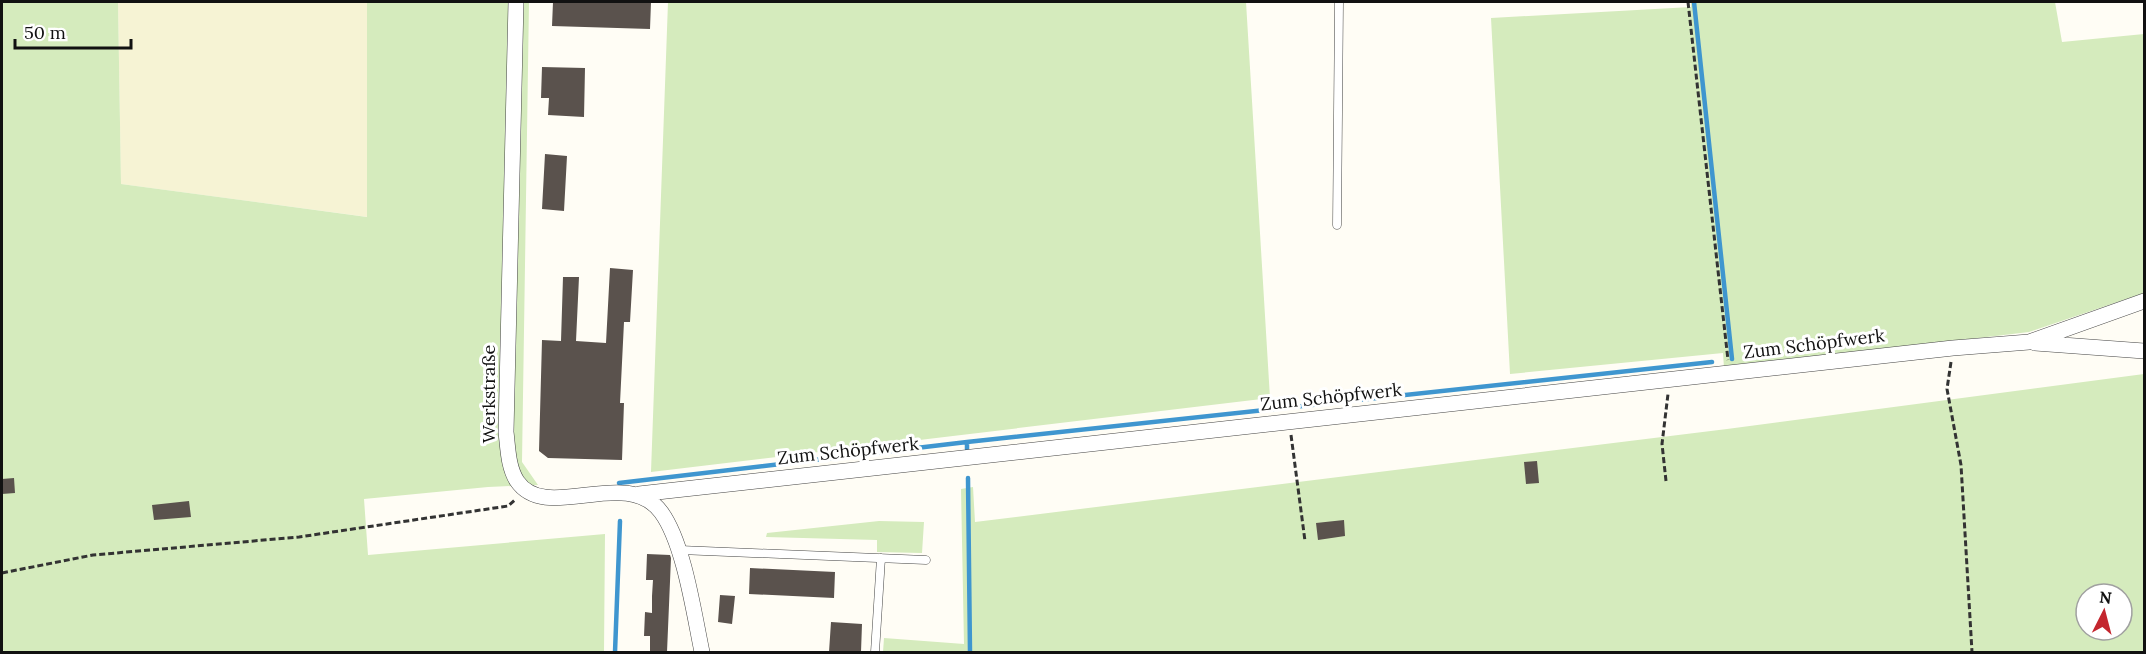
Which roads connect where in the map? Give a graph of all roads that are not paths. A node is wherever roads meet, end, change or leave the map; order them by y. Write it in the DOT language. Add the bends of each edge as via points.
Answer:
graph roads {
  1 [pos="516,2"];
  2 [pos="1339,2"];
  3 [pos="1337,225"];
  4 [pos="2145,301"];
  5 [pos="2029,342"];
  6 [pos="2145,351"];
  7 [pos="639,494"];
  8 [pos="680,550"];
  9 [pos="880,558"];
  10 [pos="926,560"];
  11 [pos="702,652"];
  12 [pos="875,652"];
  1 -- 7 [label="street, Werkstraße" via="506,432 510,464 526,490 546,498 613,492"];
  2 -- 3 [label="lane"];
  4 -- 5 [label="street, Zum Schöpfwerk"];
  5 -- 6 [label="street, Zum Schöpfwerk"];
  5 -- 7 [label="street, Zum Schöpfwerk"];
  7 -- 8 [label="street" via="661,511"];
  8 -- 9 [label="lane"];
  8 -- 11 [label="street"];
  9 -- 10 [label="lane"];
  9 -- 12 [label="lane"];
}
